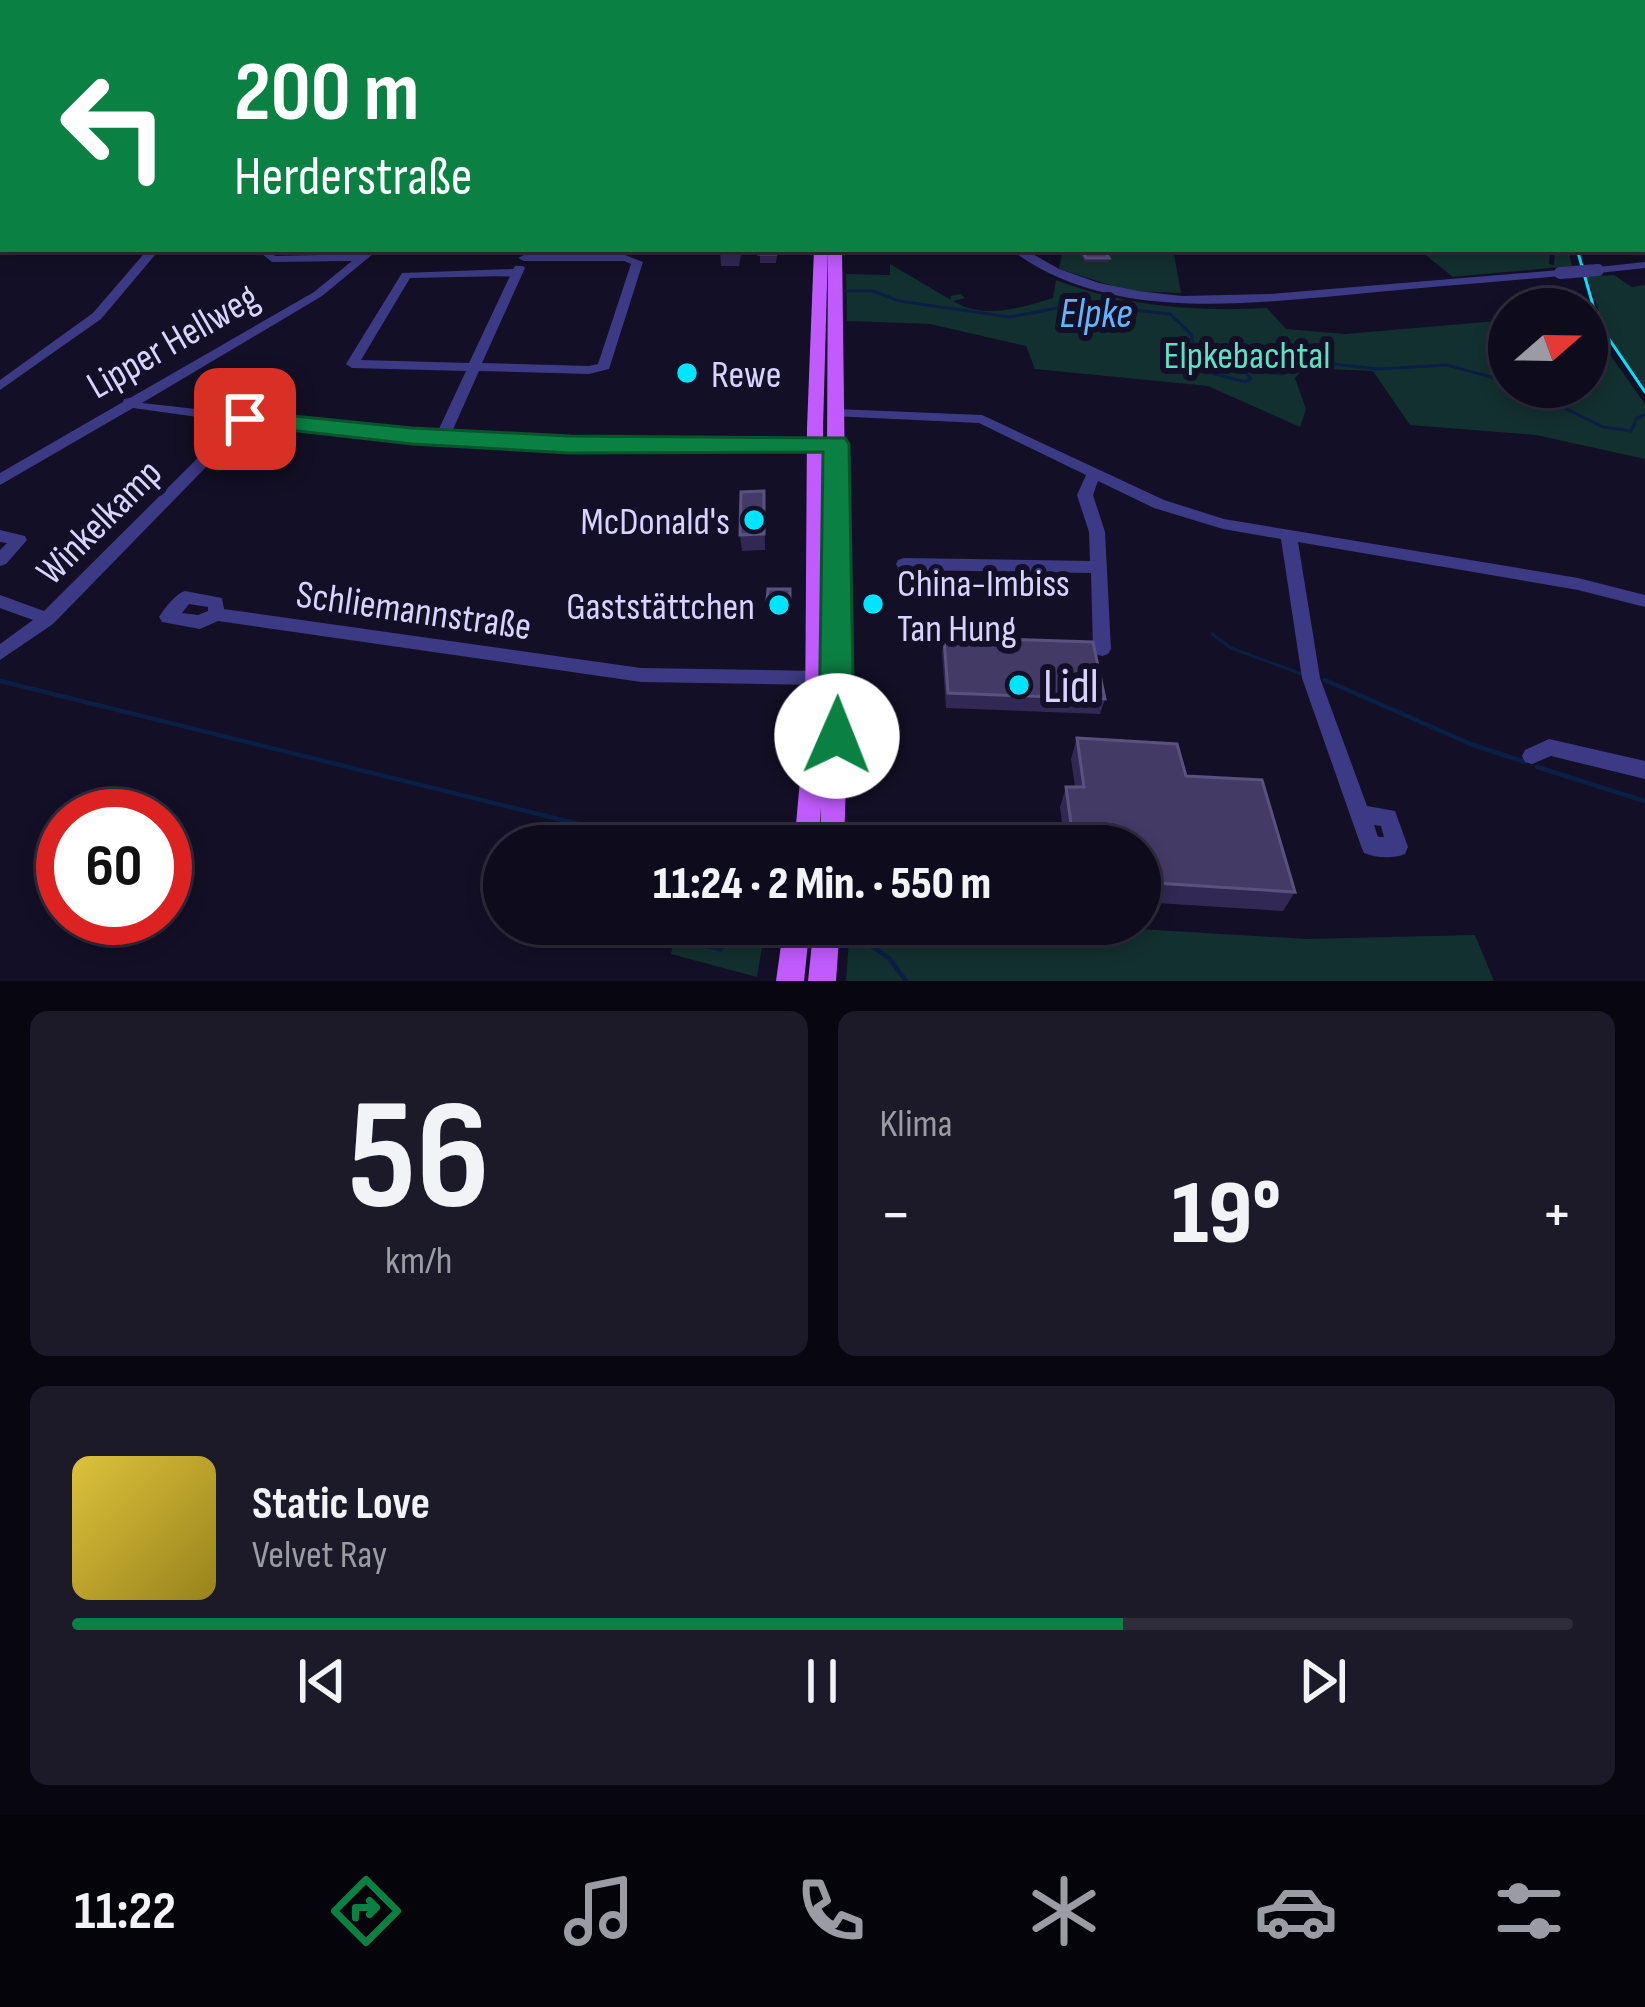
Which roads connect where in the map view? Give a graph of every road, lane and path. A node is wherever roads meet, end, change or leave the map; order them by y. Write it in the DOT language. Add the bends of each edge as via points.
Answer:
graph roads {
  1 [pos="151,252"];
  2 [pos="265,252"];
  3 [pos="821,252"];
  4 [pos="835,252"];
  5 [pos="1022,252"];
  6 [pos="369,253"];
  7 [pos="526,253"];
  8 [pos="1645,265"];
  9 [pos="518,272"];
  10 [pos="827,313"];
  11 [pos="473,368"];
  12 [pos="0,386"];
  13 [pos="129,402"];
  14 [pos="815,413"];
  15 [pos="836,413"];
  16 [pos="245,419"];
  17 [pos="442,438"];
  18 [pos="814,444"];
  19 [pos="836,444"];
  20 [pos="1094,474"];
  21 [pos="0,480"];
  22 [pos="0,536"];
  23 [pos="1289,537"];
  24 [pos="0,560"];
  25 [pos="904,563"];
  26 [pos="1100,567"];
  27 [pos="1645,601"];
  28 [pos="0,602"];
  29 [pos="216,614"];
  30 [pos="47,619"];
  31 [pos="1102,649"];
  32 [pos="0,653"];
  33 [pos="817,678"];
  34 [pos="1532,756"];
  35 [pos="1645,770"];
  36 [pos="1359,814"];
  37 [pos="807,825"];
  38 [pos="832,825"];
  39 [pos="794,945"];
  40 [pos="825,945"];
  41 [pos="790,981"];
  42 [pos="822,981"];
  1 -- 12 [label="street" via="97,316"];
  2 -- 6 [label="street" via="272,260"];
  3 -- 10 [label="main road"];
  4 -- 10 [label="main road"];
  5 -- 8 [label="street, bridge" via="1082,282 1176,300"];
  6 -- 13 [label="street, Lipper Hellweg" via="317,294"];
  7 -- 9 [label="street"];
  7 -- 11 [label="street" via="637,262 609,360 589,370"];
  9 -- 11 [label="street"];
  9 -- 11 [label="street" via="406,275 350,360 361,368"];
  10 -- 14 [label="main road"];
  10 -- 15 [label="main road"];
  11 -- 17 [label="street"];
  13 -- 16 [label="street"];
  13 -- 21 [label="street, Lipper Hellweg"];
  14 -- 15 [label="main road"];
  14 -- 18 [label="main road"];
  15 -- 19 [label="main road"];
  15 -- 20 [label="street" via="982,419"];
  16 -- 17 [label="street"];
  16 -- 30 [label="street, Winkelkamp"];
  17 -- 18 [label="street"];
  18 -- 19 [label="main road"];
  18 -- 33 [label="main road"];
  19 -- 38 [label="main road"];
  20 -- 23 [label="street" via="1192,516"];
  20 -- 26 [label="street" via="1085,495"];
  22 -- 24 [label="street, Winkelkamp" via="19,541"];
  23 -- 27 [label="street"];
  23 -- 36 [label="street" via="1311,677"];
  25 -- 26 [label="street"];
  26 -- 31 [label="street"];
  28 -- 30 [label="street, Winkelkamp"];
  29 -- 33 [label="street, Schliemannstraße" via="641,675"];
  30 -- 32 [label="street, Winkelkamp"];
  33 -- 37 [label="main road"];
  34 -- 35 [label="street" via="1549,747"];
  39 -- 41 [label="main road"];
  40 -- 42 [label="main road"];
}
